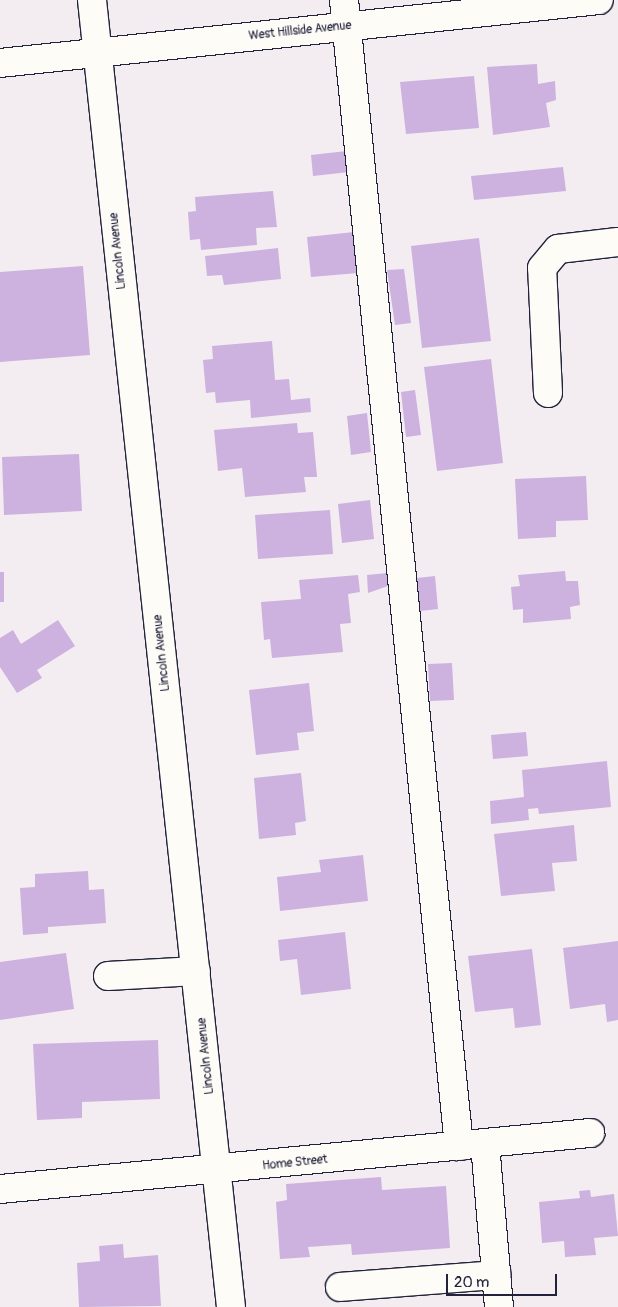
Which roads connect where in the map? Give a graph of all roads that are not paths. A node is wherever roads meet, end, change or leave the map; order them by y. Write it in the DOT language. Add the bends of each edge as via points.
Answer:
graph roads {
  1 [pos="92,0"];
  2 [pos="599,0"];
  3 [pos="345,13"];
  4 [pos="97,52"];
  5 [pos="0,63"];
  6 [pos="618,242"];
  7 [pos="548,393"];
  8 [pos="196,971"];
  9 [pos="108,976"];
  10 [pos="590,1133"];
  11 [pos="472,1145"];
  12 [pos="218,1170"];
  13 [pos="0,1189"];
  14 [pos="497,1275"];
  15 [pos="340,1287"];
  16 [pos="231,1307"];
  17 [pos="499,1307"];
  1 -- 4 [label="street, Lincoln Avenue"];
  2 -- 3 [label="street, West Hillside Avenue"];
  3 -- 4 [label="street, West Hillside Avenue"];
  3 -- 11 [label="street"];
  4 -- 5 [label="street, West Hillside Avenue"];
  4 -- 8 [label="street, Lincoln Avenue"];
  6 -- 7 [label="street" via="558,249 542,268"];
  8 -- 9 [label="street"];
  8 -- 12 [label="street, Lincoln Avenue"];
  10 -- 11 [label="street, Home Street"];
  11 -- 12 [label="street, Home Street"];
  11 -- 14 [label="street"];
  12 -- 13 [label="street, Home Street"];
  12 -- 16 [label="street, Lincoln Avenue"];
  14 -- 15 [label="street"];
  14 -- 17 [label="street"];
}
